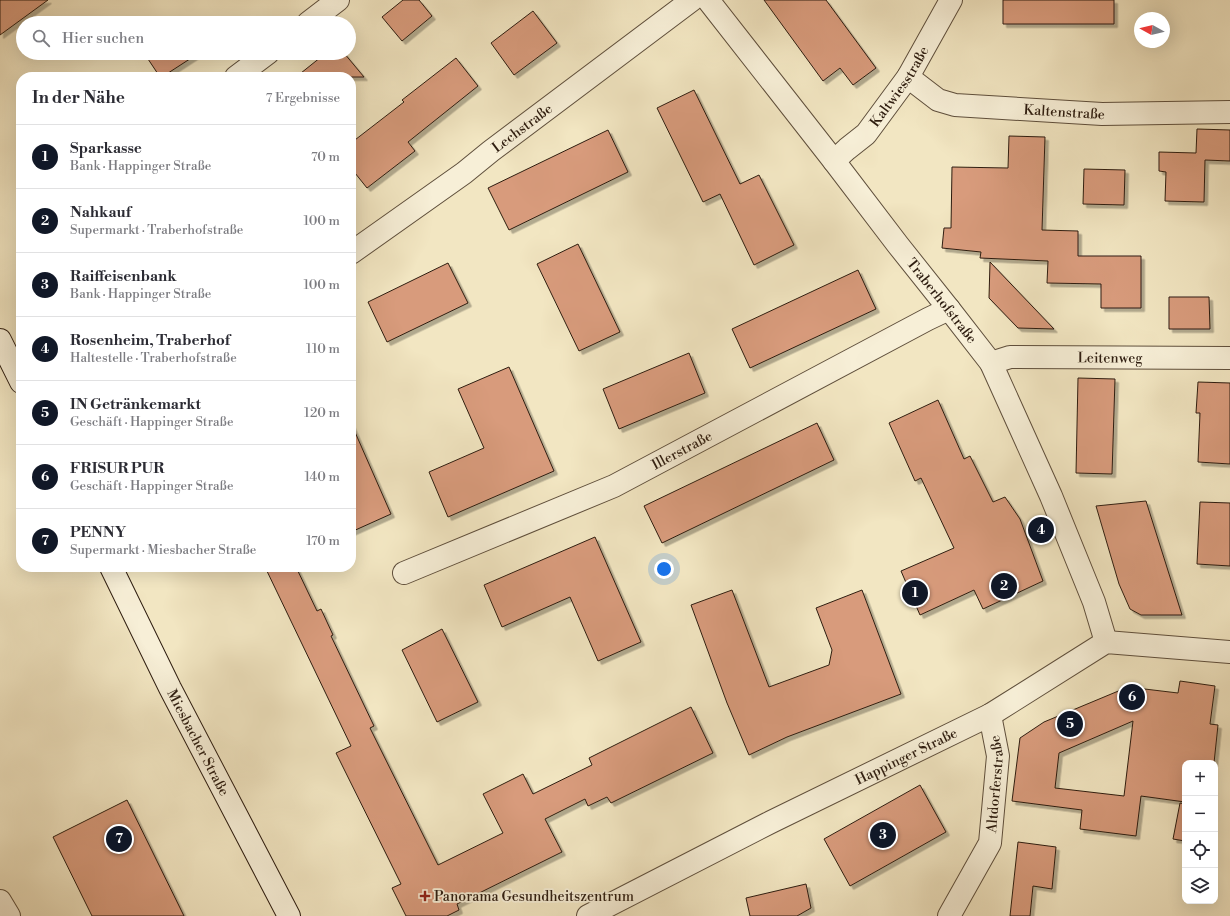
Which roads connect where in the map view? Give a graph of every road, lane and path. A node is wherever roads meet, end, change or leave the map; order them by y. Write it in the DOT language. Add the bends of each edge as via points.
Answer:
graph roads {
  1 [pos="338,0"];
  2 [pos="692,0"];
  3 [pos="708,0"];
  4 [pos="951,0"];
  5 [pos="317,16"];
  6 [pos="259,60"];
  7 [pos="243,72"];
  8 [pos="908,77"];
  9 [pos="1230,112"];
  10 [pos="834,161"];
  11 [pos="356,249"];
  12 [pos="949,309"];
  13 [pos="0,340"];
  14 [pos="1230,358"];
  15 [pos="991,363"];
  16 [pos="16,372"];
  17 [pos="113,572"];
  18 [pos="404,573"];
  19 [pos="1106,642"];
  20 [pos="1230,652"];
  21 [pos="990,715"];
  22 [pos="0,901"];
  23 [pos="619,909"];
  24 [pos="9,916"];
  25 [pos="290,916"];
  26 [pos="588,916"];
  27 [pos="949,916"];
  1 -- 5 [label="street"];
  2 -- 11 [label="street, Lechstraße" via="464,173"];
  3 -- 10 [label="street, Traberhofstraße"];
  4 -- 8 [label="street, Kaltwiesstraße"];
  6 -- 7 [label="street"];
  8 -- 9 [label="street, Kaltenstraße" via="938,100 955,105 1102,114"];
  8 -- 10 [label="street, Kaltwiesstraße" via="866,134"];
  10 -- 12 [label="street, Traberhofstraße"];
  12 -- 15 [label="street, Traberhofstraße"];
  12 -- 18 [label="street, Illerstraße" via="614,486"];
  13 -- 16 [label="street"];
  14 -- 15 [label="street, Leitenweg" via="1010,357"];
  15 -- 19 [label="street, Traberhofstraße" via="1056,508 1094,602"];
  17 -- 25 [label="street, Miesbacher Straße" via="170,688"];
  19 -- 20 [label="street"];
  19 -- 21 [label="street, Happinger Straße"];
  21 -- 23 [label="street, Happinger Straße" via="778,818"];
  21 -- 27 [label="street, Altdorferstraße" via="998,756 990,843"];
  22 -- 24 [label="street"];
  23 -- 26 [label="street, Happinger Straße"];
}
